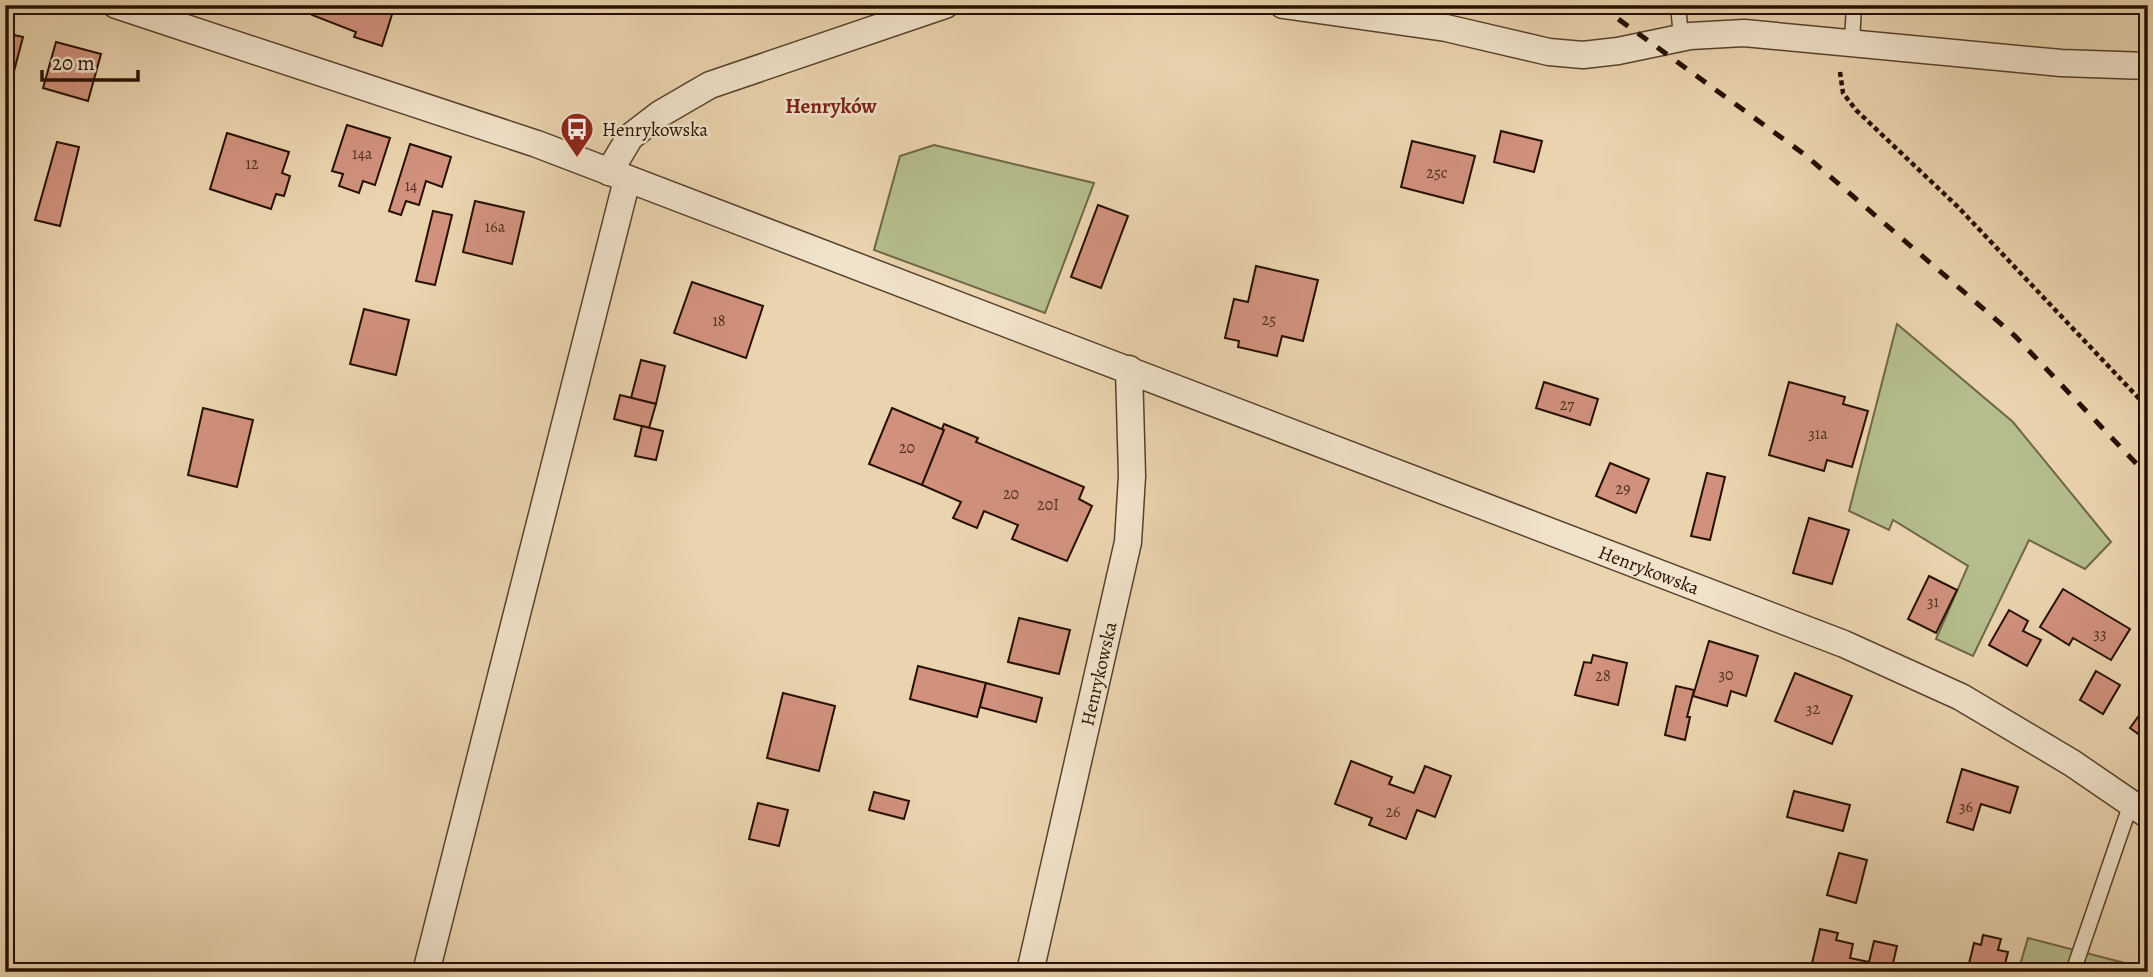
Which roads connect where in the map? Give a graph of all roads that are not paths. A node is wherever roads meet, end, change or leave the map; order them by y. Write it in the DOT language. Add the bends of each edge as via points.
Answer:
graph roads {
  1 [pos="117,5"];
  2 [pos="945,5"];
  3 [pos="1283,5"];
  4 [pos="1678,5"];
  5 [pos="1854,5"];
  6 [pos="1681,37"];
  7 [pos="1852,42"];
  8 [pos="2148,66"];
  9 [pos="618,176"];
  10 [pos="1129,369"];
  11 [pos="2139,809"];
  12 [pos="426,972"];
  13 [pos="1030,972"];
  14 [pos="2073,972"];
  1 -- 9 [label="street, Henrykowska" via="537,144"];
  2 -- 9 [label="street" via="710,85 630,137"];
  3 -- 6 [label="street" via="1446,28 1549,52 1583,55"];
  4 -- 6 [label="lane"];
  5 -- 7 [label="lane"];
  6 -- 7 [label="street" via="1744,33"];
  7 -- 8 [label="street" via="2061,63"];
  9 -- 10 [label="street, Henrykowska"];
  9 -- 12 [label="street"];
  10 -- 11 [label="street, Henrykowska" via="1844,643 1961,697"];
  10 -- 13 [label="street, Henrykowska" via="1132,476 1128,542"];
  11 -- 14 [label="lane"];
}
